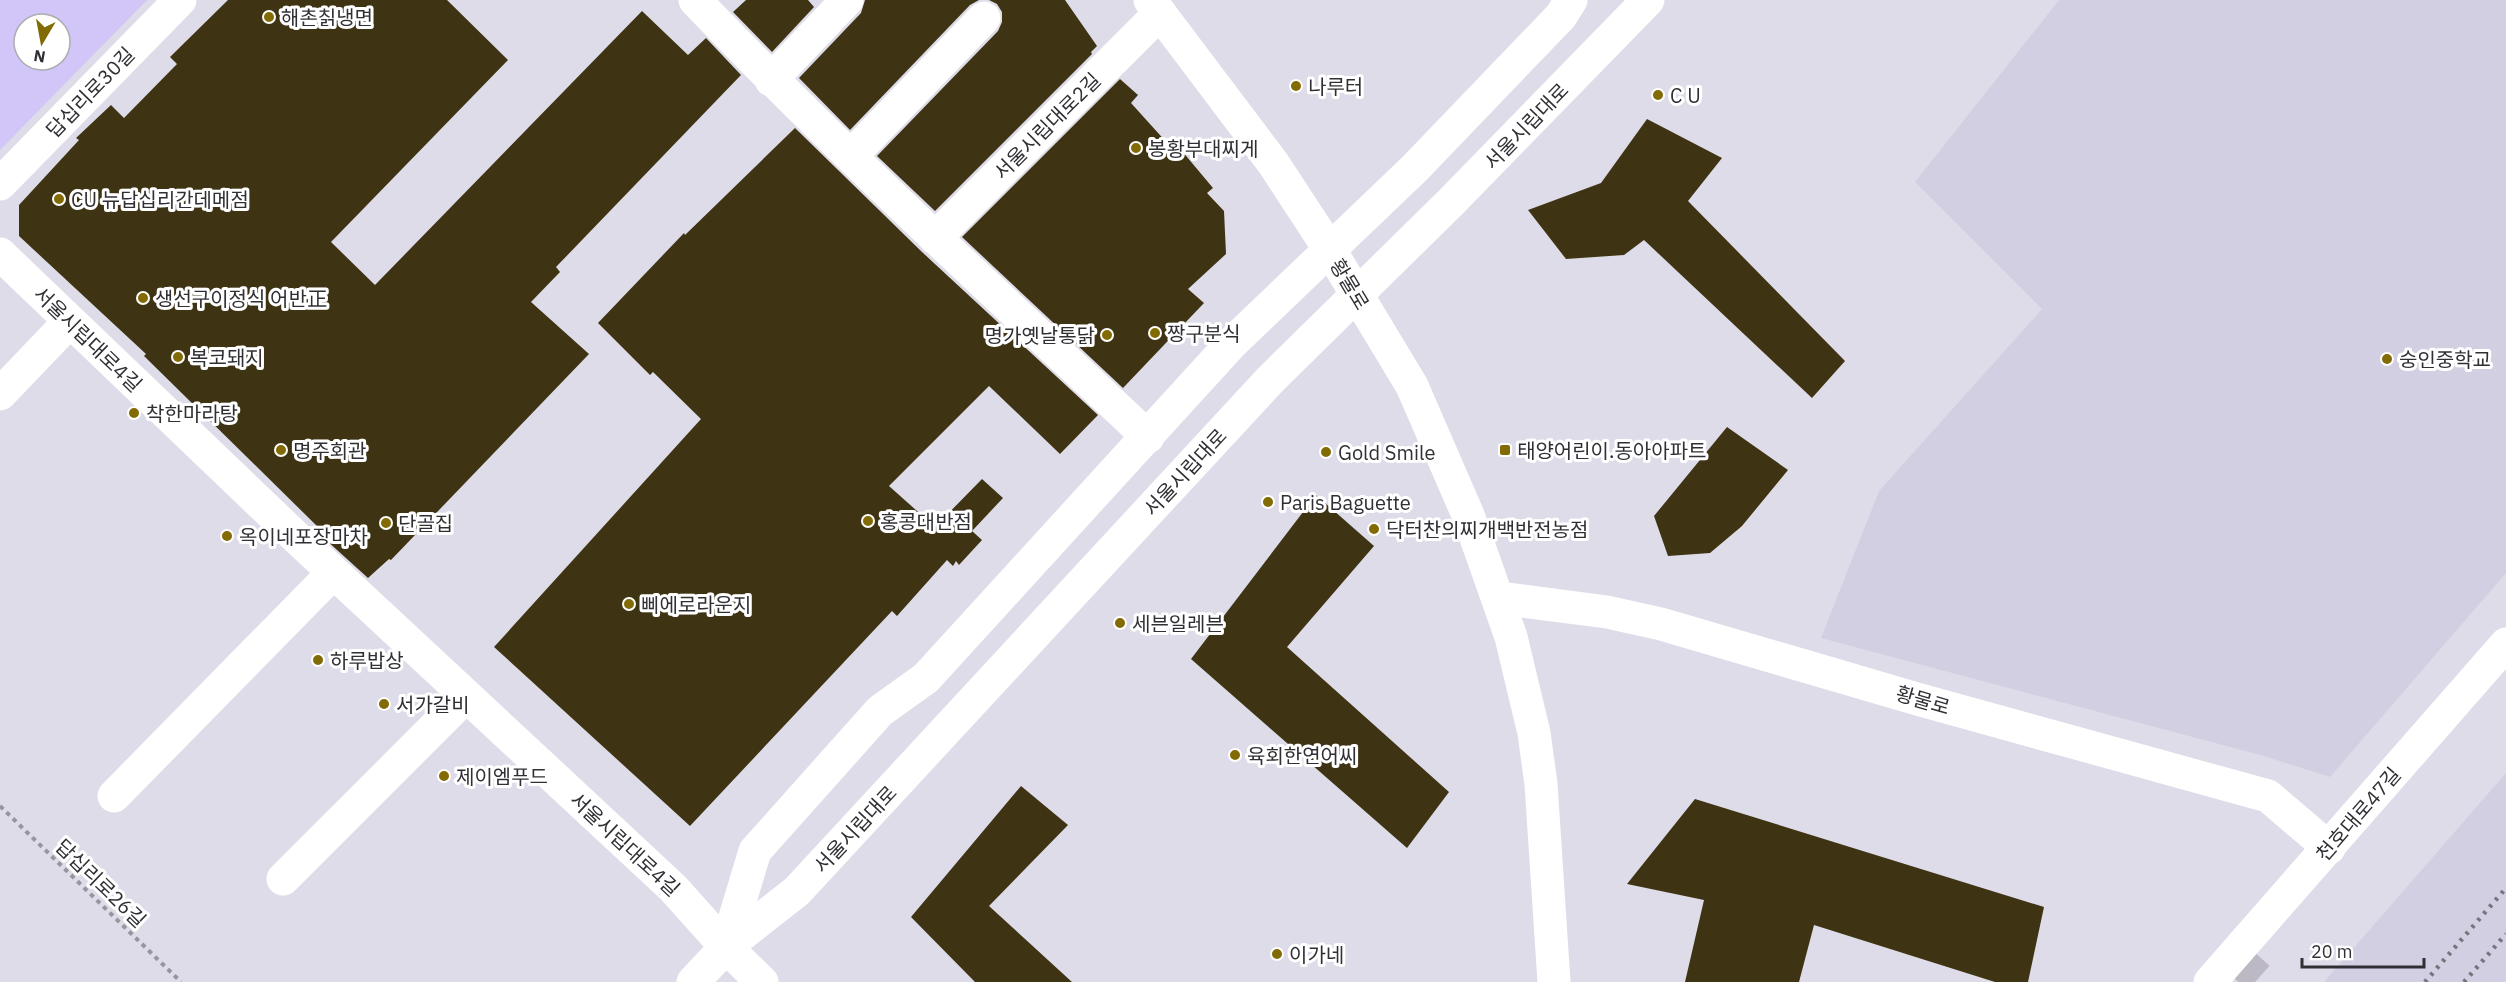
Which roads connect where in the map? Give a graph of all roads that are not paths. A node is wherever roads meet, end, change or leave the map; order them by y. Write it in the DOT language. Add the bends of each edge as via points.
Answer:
graph roads {
  1 [pos="180,0"];
  2 [pos="695,0"];
  3 [pos="847,0"];
  4 [pos="1571,0"];
  5 [pos="1648,0"];
  6 [pos="1155,7"];
  7 [pos="984,18"];
  8 [pos="771,80"];
  9 [pos="850,156"];
  10 [pos="0,184"];
  11 [pos="935,238"];
  12 [pos="1330,250"];
  13 [pos="0,254"];
  14 [pos="1357,295"];
  15 [pos="70,321"];
  16 [pos="0,394"];
  17 [pos="1148,437"];
  18 [pos="333,573"];
  19 [pos="1498,598"];
  20 [pos="2506,644"];
  21 [pos="466,696"];
  22 [pos="114,796"];
  23 [pos="2329,848"];
  24 [pos="283,879"];
  25 [pos="726,947"];
  26 [pos="693,982"];
  27 [pos="762,982"];
  28 [pos="1554,982"];
  29 [pos="2210,982"];
  1 -- 10 [label="street, 답십리로30길"];
  2 -- 8 [label="street"];
  3 -- 8 [label="street"];
  4 -- 12 [label="street, 서울시립대로" via="1561,16 1415,168"];
  5 -- 14 [label="street, 서울시립대로"];
  6 -- 11 [label="street, 서울시립대로2길"];
  6 -- 12 [label="street, 황물로" via="1273,163"];
  7 -- 9 [label="street"];
  8 -- 9 [label="street"];
  9 -- 11 [label="street"];
  11 -- 17 [label="street"];
  12 -- 14 [label="street, 황물로"];
  12 -- 17 [label="street, 서울시립대로" via="1231,344"];
  13 -- 15 [label="street, 서울시립대로4길"];
  14 -- 19 [label="street, 황물로" via="1412,386 1468,515"];
  14 -- 25 [label="street, 서울시립대로" via="1270,380 797,891"];
  15 -- 16 [label="street"];
  15 -- 18 [label="street, 서울시립대로4길"];
  17 -- 25 [label="street, 서울시립대로" via="926,678 880,711 755,851"];
  18 -- 21 [label="street, 서울시립대로4길"];
  18 -- 22 [label="street"];
  19 -- 23 [label="street, 황물로" via="1607,612 1661,624 2268,796"];
  19 -- 28 [label="street, 황물로" via="1534,733"];
  20 -- 23 [label="street, 천호대로47길"];
  21 -- 24 [label="street"];
  21 -- 25 [label="street, 서울시립대로4길" via="673,888"];
  23 -- 29 [label="street, 천호대로47길"];
  25 -- 26 [label="street, 서울시립대로"];
  25 -- 27 [label="street, 서울시립대로4길"];
}
